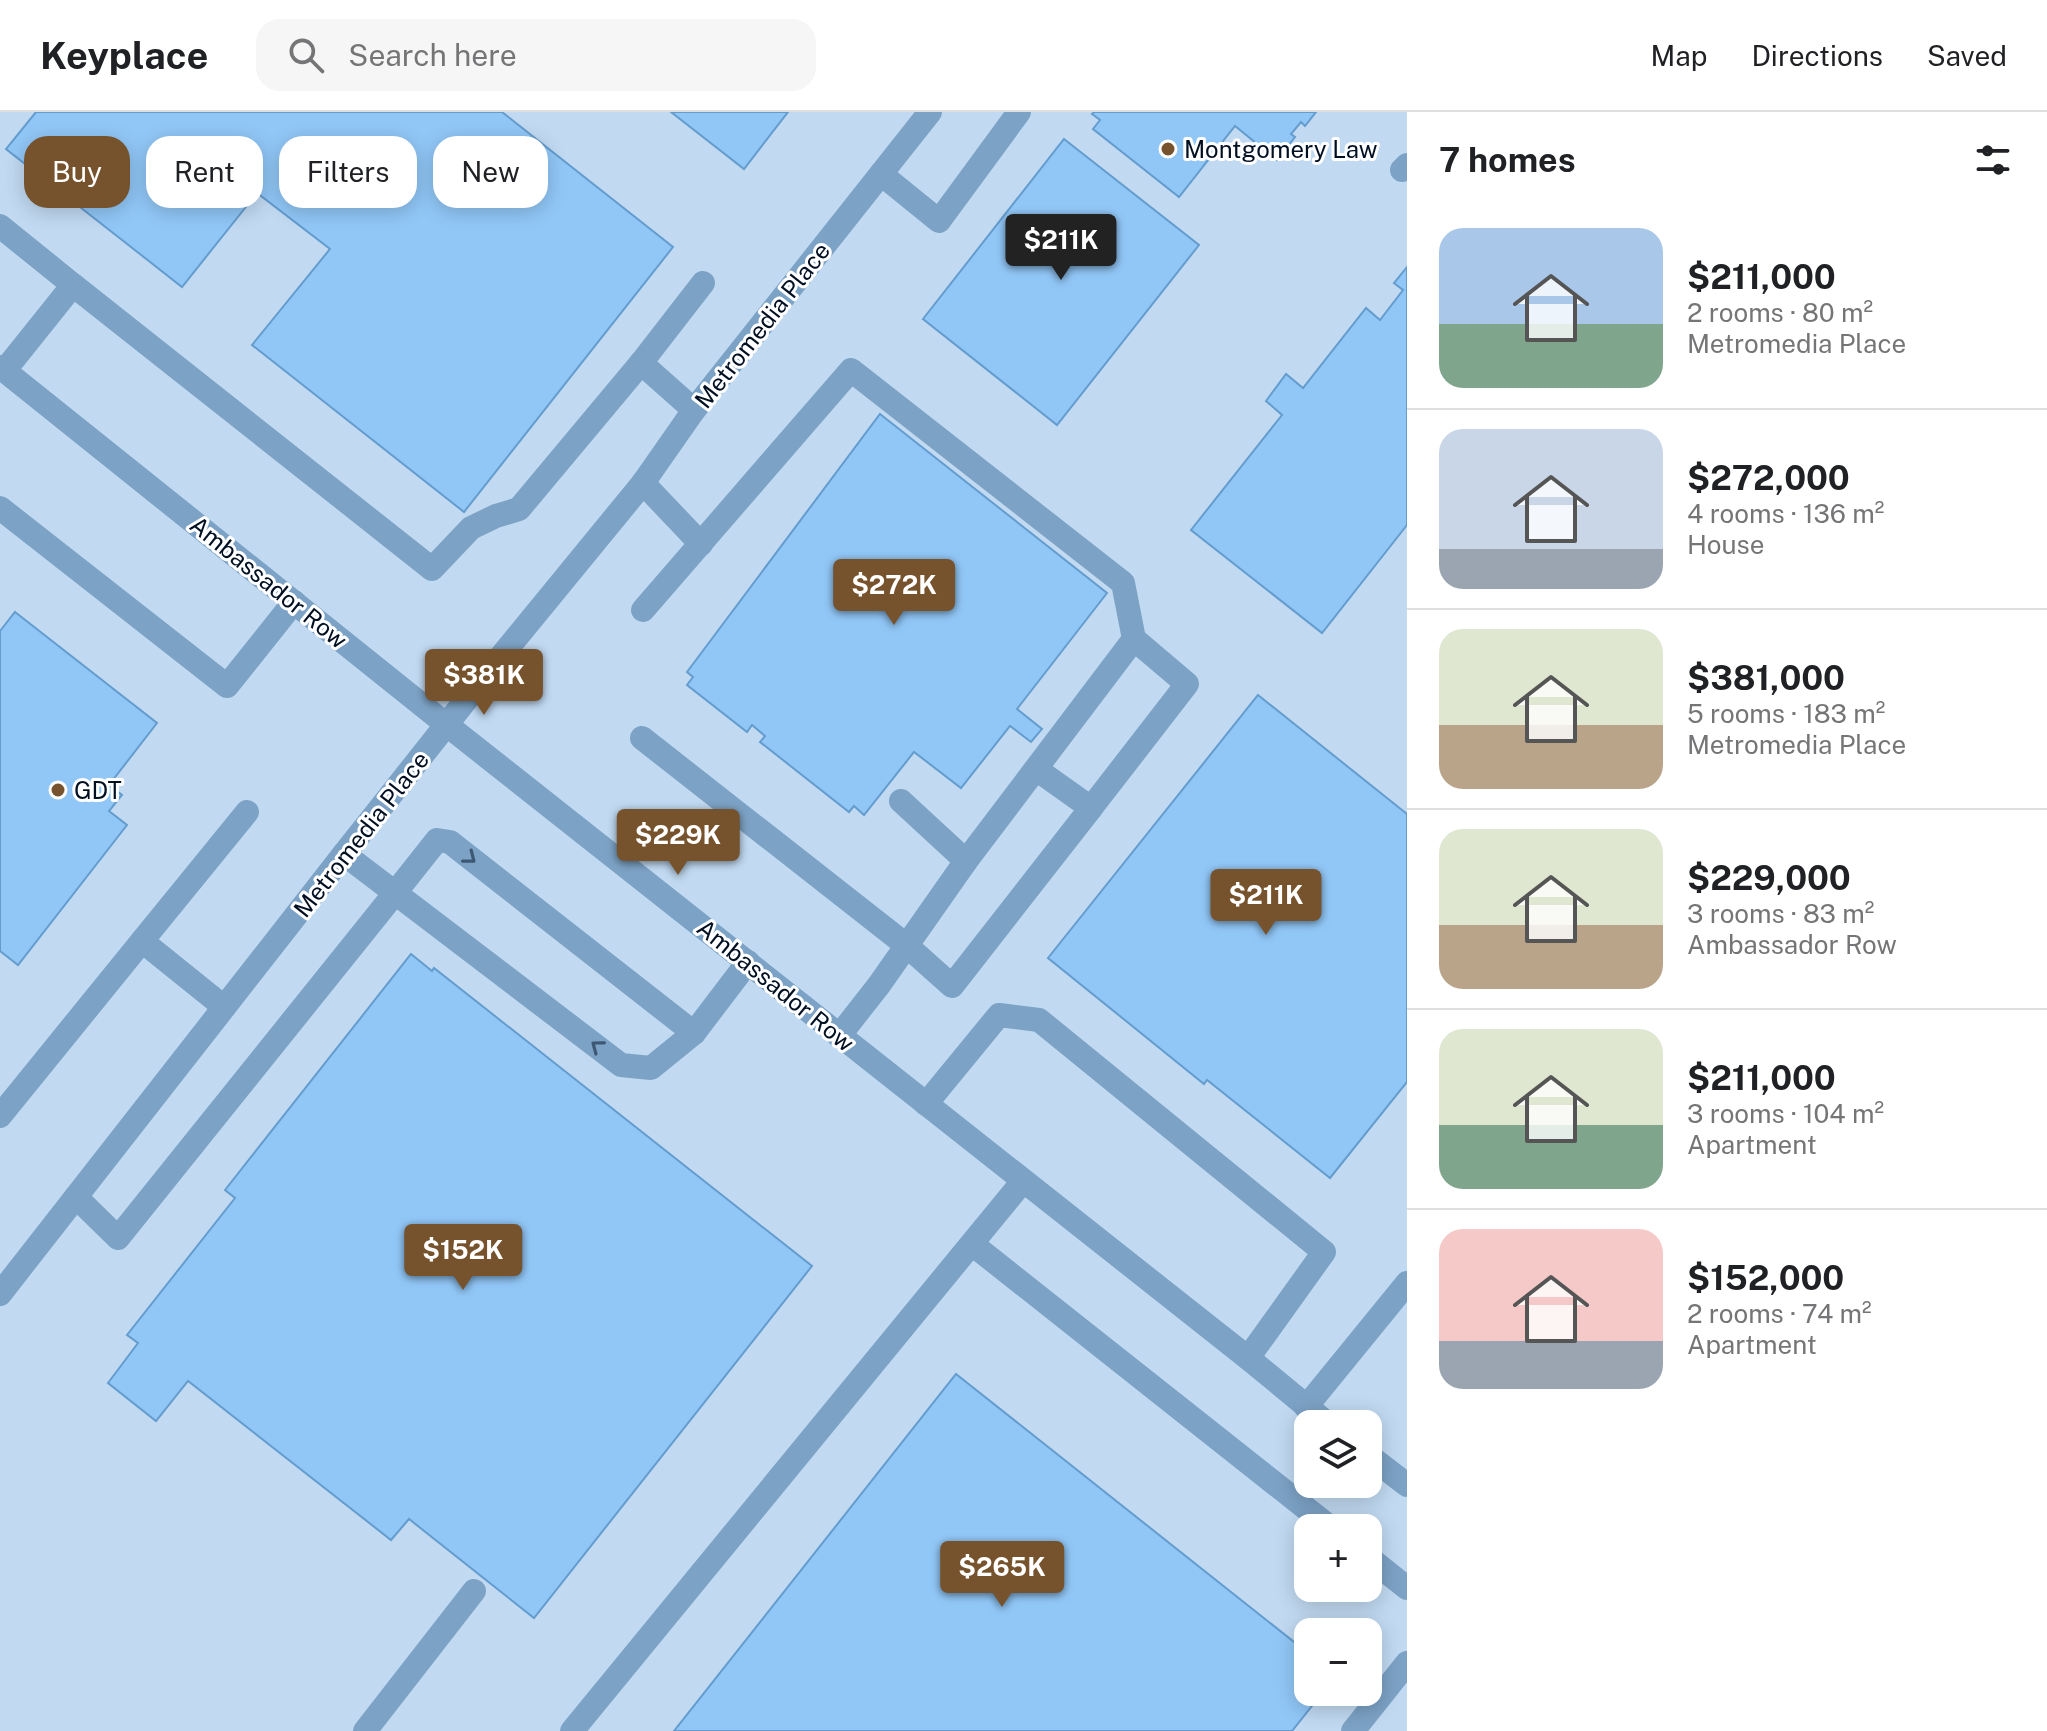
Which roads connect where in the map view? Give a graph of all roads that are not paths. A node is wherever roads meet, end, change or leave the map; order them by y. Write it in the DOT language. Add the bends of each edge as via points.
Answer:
graph roads {
  1 [pos="930,112"];
  2 [pos="1019,112"];
  3 [pos="881,174"];
  4 [pos="0,226"];
  5 [pos="703,283"];
  6 [pos="73,285"];
  7 [pos="641,363"];
  8 [pos="2,368"];
  9 [pos="694,410"];
  10 [pos="643,483"];
  11 [pos="0,508"];
  12 [pos="701,544"];
  13 [pos="294,602"];
  14 [pos="643,610"];
  15 [pos="1134,639"];
  16 [pos="447,725"];
  17 [pos="642,738"];
  18 [pos="1036,769"];
  19 [pos="901,801"];
  20 [pos="1091,808"];
  21 [pos="247,812"];
  22 [pos="344,854"];
  23 [pos="966,861"];
  24 [pos="395,893"];
  25 [pos="142,941"];
  26 [pos="906,945"];
  27 [pos="748,962"];
  28 [pos="224,1007"];
  29 [pos="694,1033"];
  30 [pos="839,1036"];
  31 [pos="926,1104"];
  32 [pos="0,1116"];
  33 [pos="1023,1181"];
  34 [pos="76,1197"];
  35 [pos="972,1244"];
  36 [pos="9,1263"];
  37 [pos="1404,1293"];
  38 [pos="0,1294"];
  39 [pos="1248,1358"];
  40 [pos="1306,1407"];
  41 [pos="1310,1410"];
  42 [pos="1382,1466"];
  43 [pos="1407,1485"];
  44 [pos="1313,1514"];
  45 [pos="1382,1568"];
  46 [pos="1407,1588"];
  47 [pos="474,1591"];
  48 [pos="1407,1663"];
  49 [pos="365,1731"];
  50 [pos="572,1731"];
  51 [pos="1353,1731"];
  1 -- 3 [label="street, Metromedia Place"];
  2 -- 3 [label="street" via="939,221"];
  3 -- 9 [label="street, Metromedia Place"];
  4 -- 6 [label="street"];
  5 -- 7 [label="street"];
  6 -- 7 [label="street" via="432,569 471,528 519,509"];
  6 -- 8 [label="street"];
  7 -- 9 [label="street"];
  8 -- 13 [label="street, Ambassador Row"];
  9 -- 10 [label="street, Metromedia Place"];
  10 -- 12 [label="street"];
  10 -- 16 [label="street, Metromedia Place"];
  11 -- 13 [label="street" via="227,686"];
  12 -- 14 [label="street"];
  12 -- 15 [label="street" via="851,370 1123,583"];
  13 -- 16 [label="street, Ambassador Row"];
  15 -- 18 [label="street"];
  15 -- 20 [label="street" via="1187,684"];
  16 -- 22 [label="street, Metromedia Place"];
  16 -- 27 [label="street, Ambassador Row"];
  17 -- 26 [label="street"];
  18 -- 20 [label="street"];
  18 -- 23 [label="street"];
  19 -- 23 [label="street"];
  20 -- 26 [label="street" via="952,986"];
  21 -- 25 [label="street"];
  22 -- 24 [label="street"];
  22 -- 28 [label="street, Metromedia Place"];
  23 -- 26 [label="street"];
  29 -- 24 [label="street, one-way" via="651,1068 621,1065"];
  24 -- 29 [label="street, one-way" via="437,840 450,842"];
  24 -- 34 [label="street" via="118,1238"];
  25 -- 28 [label="street"];
  25 -- 32 [label="street"];
  26 -- 30 [label="street"];
  27 -- 29 [label="street"];
  27 -- 30 [label="street, Ambassador Row"];
  28 -- 34 [label="street, Metromedia Place"];
  30 -- 31 [label="street, Ambassador Row"];
  31 -- 33 [label="street, Ambassador Row"];
  31 -- 39 [label="street" via="999,1015 1039,1020 1324,1252"];
  33 -- 35 [label="street"];
  33 -- 39 [label="street, Ambassador Row"];
  34 -- 36 [label="street, Metromedia Place"];
  35 -- 44 [label="street"];
  35 -- 50 [label="street"];
  36 -- 38 [label="street, Metromedia Place"];
  37 -- 40 [label="street"];
  39 -- 40 [label="street, Ambassador Row"];
  40 -- 41 [label="street, Ambassador Row"];
  42 -- 43 [label="street"];
  45 -- 46 [label="street"];
  47 -- 49 [label="street"];
  48 -- 51 [label="street"];
}
